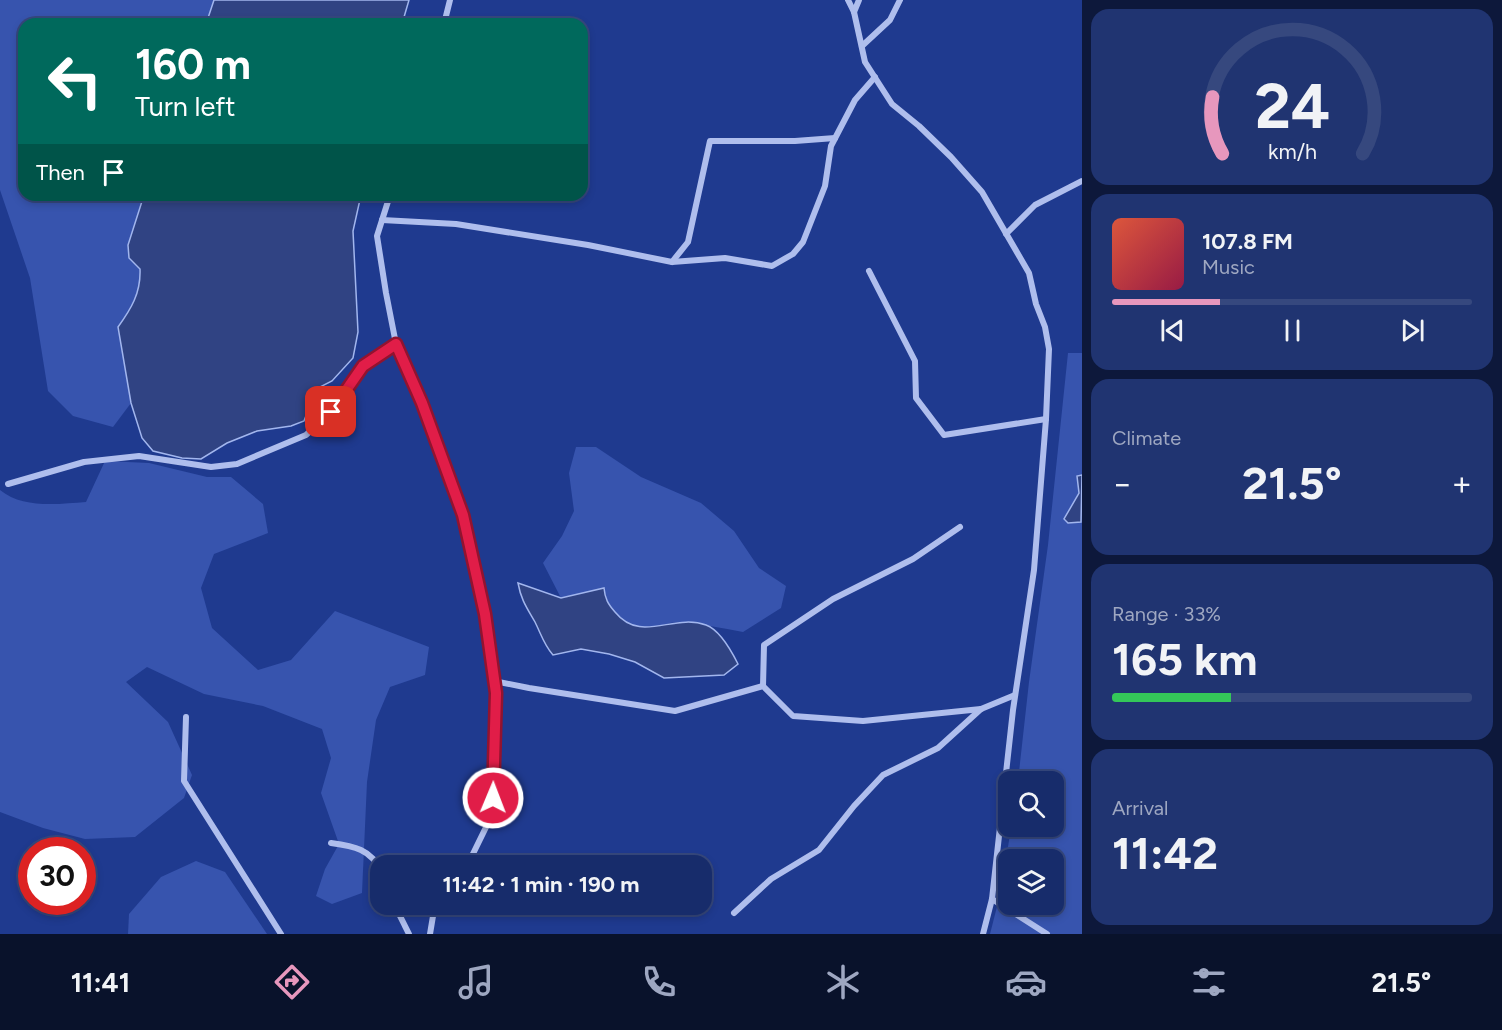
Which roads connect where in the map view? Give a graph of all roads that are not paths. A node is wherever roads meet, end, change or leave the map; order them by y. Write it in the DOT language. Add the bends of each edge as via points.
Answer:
graph roads {
  1 [pos="450,0"];
  2 [pos="848,0"];
  3 [pos="859,0"];
  4 [pos="900,0"];
  5 [pos="854,12"];
  6 [pos="446,18"];
  7 [pos="862,46"];
  8 [pos="875,77"];
  9 [pos="835,138"];
  10 [pos="1082,181"];
  11 [pos="388,201"];
  12 [pos="382,220"];
  13 [pos="1006,234"];
  14 [pos="672,262"];
  15 [pos="869,271"];
  16 [pos="396,344"];
  17 [pos="1046,419"];
  18 [pos="8,484"];
  19 [pos="960,526"];
  20 [pos="494,681"];
  21 [pos="763,686"];
  22 [pos="1015,695"];
  23 [pos="981,710"];
  24 [pos="186,717"];
  25 [pos="331,843"];
  26 [pos="472,855"];
  27 [pos="370,857"];
  28 [pos="992,899"];
  29 [pos="734,913"];
  30 [pos="400,915"];
  31 [pos="434,915"];
  32 [pos="281,934"];
  33 [pos="409,934"];
  34 [pos="429,934"];
  35 [pos="983,934"];
  36 [pos="1047,934"];
  1 -- 6 [label="street"];
  2 -- 5 [label="street"];
  3 -- 5 [label="street"];
  4 -- 7 [label="street" via="890,20"];
  5 -- 7 [label="street"];
  7 -- 8 [label="street"];
  8 -- 9 [label="street" via="855,100"];
  8 -- 13 [label="street" via="892,104 951,157 982,192"];
  9 -- 14 [label="street" via="825,186 803,242 793,254 772,266 724,258"];
  9 -- 14 [label="street" via="710,141 688,242"];
  10 -- 13 [label="street" via="1035,205"];
  11 -- 12 [label="street"];
  12 -- 14 [label="street" via="456,224"];
  12 -- 16 [label="street" via="377,236"];
  13 -- 17 [label="street" via="1029,273 1045,327 1049,349"];
  15 -- 17 [label="street" via="915,361 916,398 944,435"];
  16 -- 18 [label="street" via="363,366 331,412 306,435 237,464 211,467 139,456 84,462"];
  16 -- 20 [label="street" via="463,515 485,614"];
  17 -- 22 [label="street" via="1034,570"];
  19 -- 21 [label="street" via="913,559 833,599 764,645"];
  20 -- 21 [label="street" via="675,711"];
  20 -- 26 [label="street" via="492,815"];
  21 -- 23 [label="street" via="793,716 863,721"];
  22 -- 23 [label="street"];
  22 -- 28 [label="street"];
  23 -- 29 [label="street" via="938,748 883,775 819,850 771,879"];
  24 -- 32 [label="street" via="184,781"];
  25 -- 27 [label="street" via="356,847"];
  28 -- 35 [label="street"];
  28 -- 36 [label="street"];
  30 -- 33 [label="street"];
  31 -- 34 [label="street"];
}
